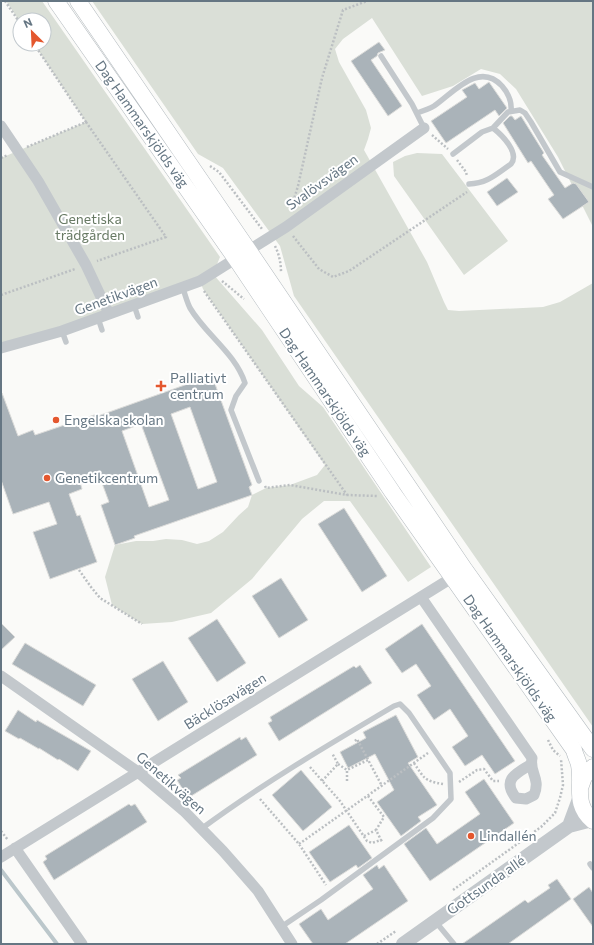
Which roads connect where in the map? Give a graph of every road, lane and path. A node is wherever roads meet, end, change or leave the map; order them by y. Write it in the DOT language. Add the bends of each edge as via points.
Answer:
graph roads {
  1 [pos="5,1"];
  2 [pos="56,1"];
  3 [pos="78,1"];
  4 [pos="367,1"];
  5 [pos="12,12"];
  6 [pos="39,52"];
  7 [pos="381,56"];
  8 [pos="511,111"];
  9 [pos="417,113"];
  10 [pos="86,122"];
  11 [pos="1,126"];
  12 [pos="424,128"];
  13 [pos="493,128"];
  14 [pos="19,150"];
  15 [pos="453,154"];
  16 [pos="1,158"];
  17 [pos="469,184"];
  18 [pos="593,186"];
  19 [pos="286,227"];
  20 [pos="243,255"];
  21 [pos="86,265"];
  22 [pos="213,274"];
  23 [pos="200,281"];
  24 [pos="183,288"];
  25 [pos="1,294"];
  26 [pos="245,299"];
  27 [pos="134,305"];
  28 [pos="109,314"];
  29 [pos="138,317"];
  30 [pos="98,318"];
  31 [pos="102,330"];
  32 [pos="62,331"];
  33 [pos="66,342"];
  34 [pos="1,348"];
  35 [pos="259,481"];
  36 [pos="346,495"];
  37 [pos="382,497"];
  38 [pos="79,570"];
  39 [pos="459,574"];
  40 [pos="421,597"];
  41 [pos="142,624"];
  42 [pos="1,676"];
  43 [pos="351,743"];
  44 [pos="327,746"];
  45 [pos="434,749"];
  46 [pos="593,749"];
  47 [pos="338,750"];
  48 [pos="332,753"];
  49 [pos="560,756"];
  50 [pos="305,760"];
  51 [pos="368,760"];
  52 [pos="338,764"];
  53 [pos="530,766"];
  54 [pos="593,767"];
  55 [pos="348,770"];
  56 [pos="138,772"];
  57 [pos="322,781"];
  58 [pos="347,781"];
  59 [pos="382,786"];
  60 [pos="255,792"];
  61 [pos="580,794"];
  62 [pos="368,796"];
  63 [pos="346,811"];
  64 [pos="592,820"];
  65 [pos="570,826"];
  66 [pos="201,829"];
  67 [pos="376,830"];
  68 [pos="364,836"];
  69 [pos="381,840"];
  70 [pos="298,844"];
  71 [pos="15,848"];
  72 [pos="389,850"];
  73 [pos="1,857"];
  74 [pos="331,893"];
  75 [pos="448,894"];
  76 [pos="435,921"];
  77 [pos="281,927"];
  78 [pos="400,928"];
  79 [pos="82,944"];
  80 [pos="292,944"];
  81 [pos="377,944"];
  82 [pos="403,944"];
  83 [pos="454,944"];
  1 -- 5 [label="path"];
  2 -- 20 [label="main road, Dag Hammarskjölds väg"];
  3 -- 20 [label="main road, Dag Hammarskjölds väg"];
  4 -- 19 [label="path" via="343,10 322,78 298,186"];
  6 -- 10 [label="path"];
  7 -- 9 [label="lane"];
  8 -- 9 [label="lane" via="512,104 503,88 495,79 484,75 471,79 432,107"];
  8 -- 13 [label="lane"];
  8 -- 18 [label="lane" via="520,110 525,113 560,172"];
  9 -- 12 [label="lane"];
  10 -- 14 [label="path"];
  10 -- 21 [label="path" via="166,237"];
  11 -- 14 [label="street"];
  12 -- 15 [label="path"];
  12 -- 19 [label="street, Svalövsvägen"];
  13 -- 15 [label="lane" via="482,132"];
  13 -- 17 [label="lane" via="508,144 514,160 485,181"];
  14 -- 16 [label="path"];
  14 -- 21 [label="street"];
  15 -- 17 [label="path" via="466,172"];
  17 -- 19 [label="path" via="469,190 462,196 349,271 333,277 319,269"];
  19 -- 20 [label="street, Svalövsvägen"];
  20 -- 22 [label="street, Genetikvägen"];
  20 -- 39 [label="main road, Dag Hammarskjölds väg"];
  21 -- 25 [label="path"];
  21 -- 28 [label="street"];
  22 -- 23 [label="street, Genetikvägen"];
  22 -- 26 [label="path"];
  23 -- 24 [label="street, Genetikvägen"];
  23 -- 36 [label="path" via="203,289"];
  24 -- 27 [label="street, Genetikvägen"];
  24 -- 35 [label="lane" via="189,307 242,372 245,383 236,396 231,410"];
  27 -- 28 [label="street, Genetikvägen"];
  27 -- 29 [label="lane"];
  28 -- 30 [label="street, Genetikvägen"];
  30 -- 31 [label="lane"];
  30 -- 32 [label="street, Genetikvägen"];
  32 -- 33 [label="lane"];
  32 -- 34 [label="street, Genetikvägen"];
  35 -- 36 [label="path" via="266,488 290,485"];
  36 -- 37 [label="path"];
  38 -- 41 [label="path" via="100,598"];
  39 -- 40 [label="street, Bäcklösavägen"];
  39 -- 46 [label="main road, Dag Hammarskjölds väg"];
  39 -- 61 [label="main road, Dag Hammarskjölds väg" via="574,750 579,766"];
  40 -- 53 [label="street" via="532,758"];
  40 -- 56 [label="street, Bäcklösavägen"];
  42 -- 56 [label="street, Genetikvägen"];
  43 -- 51 [label="path" via="357,740"];
  44 -- 45 [label="lane" via="400,704"];
  44 -- 48 [label="path"];
  44 -- 50 [label="lane"];
  45 -- 59 [label="path"];
  45 -- 72 [label="lane" via="450,773 451,799 433,818"];
  47 -- 48 [label="path"];
  48 -- 52 [label="path"];
  49 -- 75 [label="path" via="562,785 555,813 541,827"];
  50 -- 57 [label="path"];
  50 -- 60 [label="lane"];
  51 -- 55 [label="path"];
  51 -- 59 [label="path"];
  52 -- 55 [label="path"];
  52 -- 57 [label="path"];
  54 -- 61 [label="main road" via="584,777"];
  55 -- 58 [label="path"];
  56 -- 66 [label="street, Genetikvägen"];
  56 -- 71 [label="street, Bäcklösavägen"];
  57 -- 63 [label="path"];
  59 -- 62 [label="path"];
  60 -- 66 [label="lane"];
  60 -- 70 [label="path"];
  61 -- 64 [label="main road, Dag Hammarskjölds väg" via="582,809"];
  61 -- 65 [label="street"];
  62 -- 63 [label="path"];
  62 -- 67 [label="path" via="384,817"];
  63 -- 68 [label="path"];
  63 -- 70 [label="path"];
  64 -- 65 [label="street, Gottsunda allé"];
  65 -- 76 [label="street, Gottsunda allé"];
  66 -- 77 [label="street, Genetikvägen" via="258,891"];
  67 -- 68 [label="path"];
  67 -- 69 [label="path"];
  68 -- 69 [label="path" via="367,842"];
  69 -- 72 [label="path"];
  70 -- 74 [label="path"];
  71 -- 73 [label="street, Bäcklösavägen"];
  71 -- 79 [label="street"];
  72 -- 74 [label="lane"];
  74 -- 77 [label="lane"];
  76 -- 82 [label="street, Gottsunda allé"];
  76 -- 83 [label="lane"];
  77 -- 80 [label="street, Genetikvägen"];
  78 -- 81 [label="path"];
}
